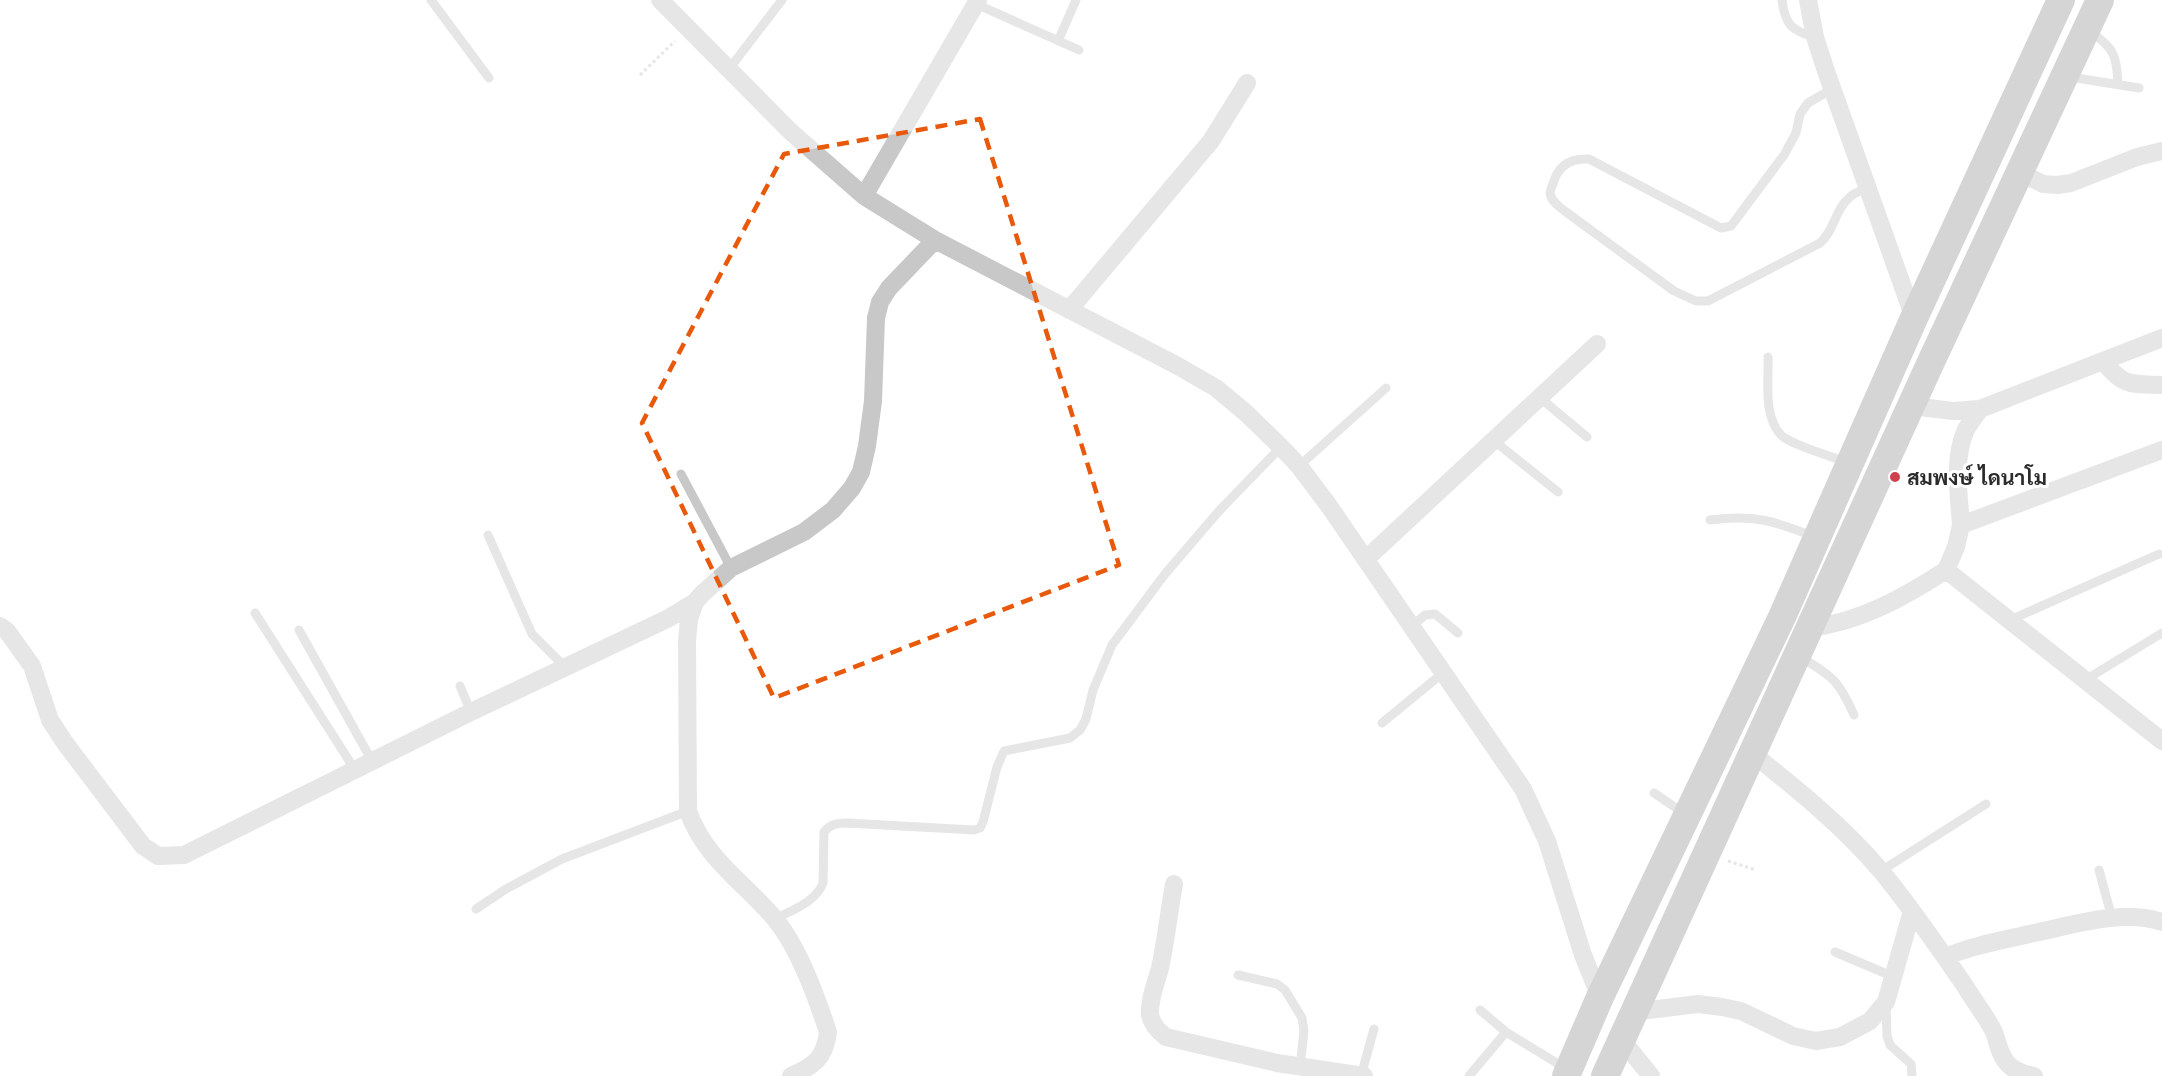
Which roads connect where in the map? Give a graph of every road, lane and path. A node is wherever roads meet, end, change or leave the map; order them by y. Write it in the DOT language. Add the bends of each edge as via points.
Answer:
graph roads {
  1 [pos="431,0"];
  2 [pos="660,0"];
  3 [pos="782,0"];
  4 [pos="1076,0"];
  5 [pos="1782,0"];
  6 [pos="1808,0"];
  7 [pos="2061,0"];
  8 [pos="2100,0"];
  9 [pos="977,2"];
  10 [pos="688,28"];
  11 [pos="2086,28"];
  12 [pos="1815,38"];
  13 [pos="1058,41"];
  14 [pos="1078,50"];
  15 [pos="729,69"];
  16 [pos="640,75"];
  17 [pos="2064,76"];
  18 [pos="489,78"];
  19 [pos="1247,83"];
  20 [pos="2118,84"];
  21 [pos="1832,88"];
  22 [pos="2139,88"];
  23 [pos="2162,151"];
  24 [pos="2019,172"];
  25 [pos="1868,188"];
  26 [pos="864,196"];
  27 [pos="935,240"];
  28 [pos="1069,310"];
  29 [pos="1914,318"];
  30 [pos="2162,338"];
  31 [pos="1597,344"];
  32 [pos="1768,357"];
  33 [pos="2103,361"];
  34 [pos="2162,386"];
  35 [pos="1386,388"];
  36 [pos="1539,397"];
  37 [pos="1912,406"];
  38 [pos="1980,409"];
  39 [pos="1587,437"];
  40 [pos="1492,440"];
  41 [pos="1281,447"];
  42 [pos="2162,450"];
  43 [pos="1850,463"];
  44 [pos="1299,466"];
  45 [pos="681,474"];
  46 [pos="1558,492"];
  47 [pos="1710,520"];
  48 [pos="1961,525"];
  49 [pos="488,535"];
  50 [pos="1817,538"];
  51 [pos="2159,554"];
  52 [pos="1365,559"];
  53 [pos="731,568"];
  54 [pos="1946,570"];
  55 [pos="695,602"];
  56 [pos="255,613"];
  57 [pos="2010,620"];
  58 [pos="0,626"];
  59 [pos="1412,626"];
  60 [pos="1810,628"];
  61 [pos="299,630"];
  62 [pos="1458,633"];
  63 [pos="2162,633"];
  64 [pos="1797,655"];
  65 [pos="566,668"];
  66 [pos="1444,672"];
  67 [pos="2085,680"];
  68 [pos="460,686"];
  69 [pos="471,712"];
  70 [pos="1854,716"];
  71 [pos="1382,723"];
  72 [pos="2162,741"];
  73 [pos="1753,754"];
  74 [pos="372,761"];
  75 [pos="355,770"];
  76 [pos="1654,793"];
  77 [pos="1986,804"];
  78 [pos="688,811"];
  79 [pos="1687,815"];
  80 [pos="1707,854"];
  81 [pos="1756,870"];
  82 [pos="2099,870"];
  83 [pos="1881,871"];
  84 [pos="1174,884"];
  85 [pos="476,909"];
  86 [pos="1911,912"];
  87 [pos="2112,918"];
  88 [pos="775,920"];
  89 [pos="2162,922"];
  90 [pos="1835,952"];
  91 [pos="1945,957"];
  92 [pos="1238,975"];
  93 [pos="1894,977"];
  94 [pos="1600,997"];
  95 [pos="1886,1002"];
  96 [pos="1480,1010"];
  97 [pos="1633,1012"];
  98 [pos="1374,1029"];
  99 [pos="1506,1032"];
  100 [pos="1619,1044"];
  101 [pos="1300,1067"];
  102 [pos="2009,1071"];
  103 [pos="1567,1073"];
  104 [pos="791,1076"];
  105 [pos="1362,1076"];
  106 [pos="1469,1076"];
  107 [pos="1605,1076"];
  108 [pos="1651,1076"];
  109 [pos="1912,1076"];
  110 [pos="2034,1076"];
  1 -- 18 [label="lane"];
  2 -- 10 [label="street"];
  3 -- 15 [label="lane"];
  4 -- 13 [label="lane"];
  5 -- 12 [label="lane" via="1789,25 1797,33"];
  6 -- 12 [label="street"];
  7 -- 29 [label="main road"];
  8 -- 11 [label="main road"];
  9 -- 13 [label="lane"];
  9 -- 26 [label="street"];
  10 -- 15 [label="street"];
  10 -- 16 [label="path"];
  11 -- 17 [label="main road"];
  11 -- 20 [label="lane" via="2113,52"];
  12 -- 21 [label="street"];
  13 -- 14 [label="lane"];
  15 -- 26 [label="street" via="790,132"];
  17 -- 20 [label="lane"];
  17 -- 24 [label="main road"];
  19 -- 28 [label="street" via="1211,141"];
  20 -- 22 [label="lane"];
  21 -- 25 [label="street"];
  21 -- 25 [label="lane" via="1808,103 1784,155 1731,226 1721,228 1589,159 1576,158 1565,164 1555,175 1550,193 1566,212 1674,291 1696,301 1708,301 1820,243 1829,235 1851,195"];
  23 -- 24 [label="street" via="2058,185 2043,184"];
  24 -- 37 [label="main road"];
  25 -- 29 [label="street"];
  26 -- 27 [label="street"];
  27 -- 28 [label="street"];
  27 -- 53 [label="street" via="880,302 867,446 861,472 852,488 833,510 804,532"];
  28 -- 41 [label="street" via="1216,388"];
  29 -- 43 [label="main road"];
  30 -- 33 [label="street"];
  31 -- 36 [label="street"];
  32 -- 43 [label="lane" via="1769,407 1781,436"];
  33 -- 34 [label="street" via="2116,378 2131,384"];
  33 -- 38 [label="street"];
  35 -- 44 [label="lane"];
  36 -- 39 [label="lane"];
  36 -- 40 [label="street"];
  37 -- 38 [label="street" via="1953,411"];
  37 -- 60 [label="main road"];
  38 -- 48 [label="street" via="1960,444"];
  40 -- 46 [label="lane"];
  40 -- 52 [label="street"];
  41 -- 44 [label="street"];
  41 -- 88 [label="lane" via="1180,556 1112,645 1080,730 1070,738 1004,752 980,828 953,830 847,823 828,827 824,832 820,891"];
  42 -- 48 [label="street"];
  43 -- 50 [label="main road"];
  44 -- 52 [label="street"];
  45 -- 53 [label="lane"];
  47 -- 50 [label="lane" via="1754,517"];
  48 -- 54 [label="street"];
  49 -- 65 [label="lane" via="532,634"];
  50 -- 79 [label="main road"];
  51 -- 57 [label="lane"];
  52 -- 59 [label="street"];
  53 -- 55 [label="street"];
  54 -- 57 [label="street"];
  54 -- 60 [label="street" via="1876,609 1835,624"];
  55 -- 65 [label="street"];
  55 -- 78 [label="street" via="687,642"];
  56 -- 75 [label="lane"];
  57 -- 67 [label="street"];
  58 -- 75 [label="street" via="32,666 50,720 65,743 143,846 158,856 184,855"];
  59 -- 62 [label="lane" via="1425,615 1435,614"];
  59 -- 66 [label="street"];
  60 -- 64 [label="main road"];
  61 -- 74 [label="lane"];
  63 -- 67 [label="lane"];
  64 -- 70 [label="lane" via="1836,680"];
  64 -- 73 [label="main road"];
  65 -- 69 [label="street"];
  66 -- 71 [label="lane"];
  66 -- 94 [label="street" via="1523,789 1547,840"];
  67 -- 72 [label="street"];
  68 -- 69 [label="lane"];
  69 -- 74 [label="street"];
  73 -- 80 [label="main road"];
  73 -- 83 [label="street" via="1831,820"];
  74 -- 75 [label="street"];
  76 -- 79 [label="lane"];
  77 -- 83 [label="lane"];
  78 -- 85 [label="lane" via="562,859"];
  78 -- 88 [label="street" via="714,858"];
  79 -- 94 [label="main road"];
  80 -- 81 [label="path"];
  80 -- 97 [label="main road"];
  82 -- 87 [label="lane"];
  83 -- 86 [label="street"];
  84 -- 101 [label="street" via="1153,990 1152,1023 1166,1038"];
  86 -- 91 [label="street"];
  86 -- 93 [label="street"];
  87 -- 89 [label="street"];
  87 -- 91 [label="street" via="2002,940"];
  88 -- 104 [label="street" via="802,968 828,1032 827,1047 820,1059"];
  90 -- 93 [label="lane"];
  91 -- 102 [label="street" via="1993,1030"];
  92 -- 101 [label="lane" via="1277,984 1285,990 1302,1018"];
  93 -- 95 [label="street"];
  94 -- 103 [label="main road"];
  95 -- 97 [label="street" via="1870,1021 1840,1037 1816,1041 1793,1036 1741,1011 1722,1007 1698,1004"];
  95 -- 109 [label="lane" via="1890,1045 1911,1064"];
  96 -- 99 [label="lane"];
  97 -- 100 [label="main road"];
  98 -- 105 [label="lane"];
  99 -- 103 [label="lane"];
  99 -- 106 [label="lane"];
  100 -- 107 [label="main road"];
  100 -- 108 [label="street" via="1630,1050"];
  101 -- 105 [label="street"];
  102 -- 110 [label="street"];
}
